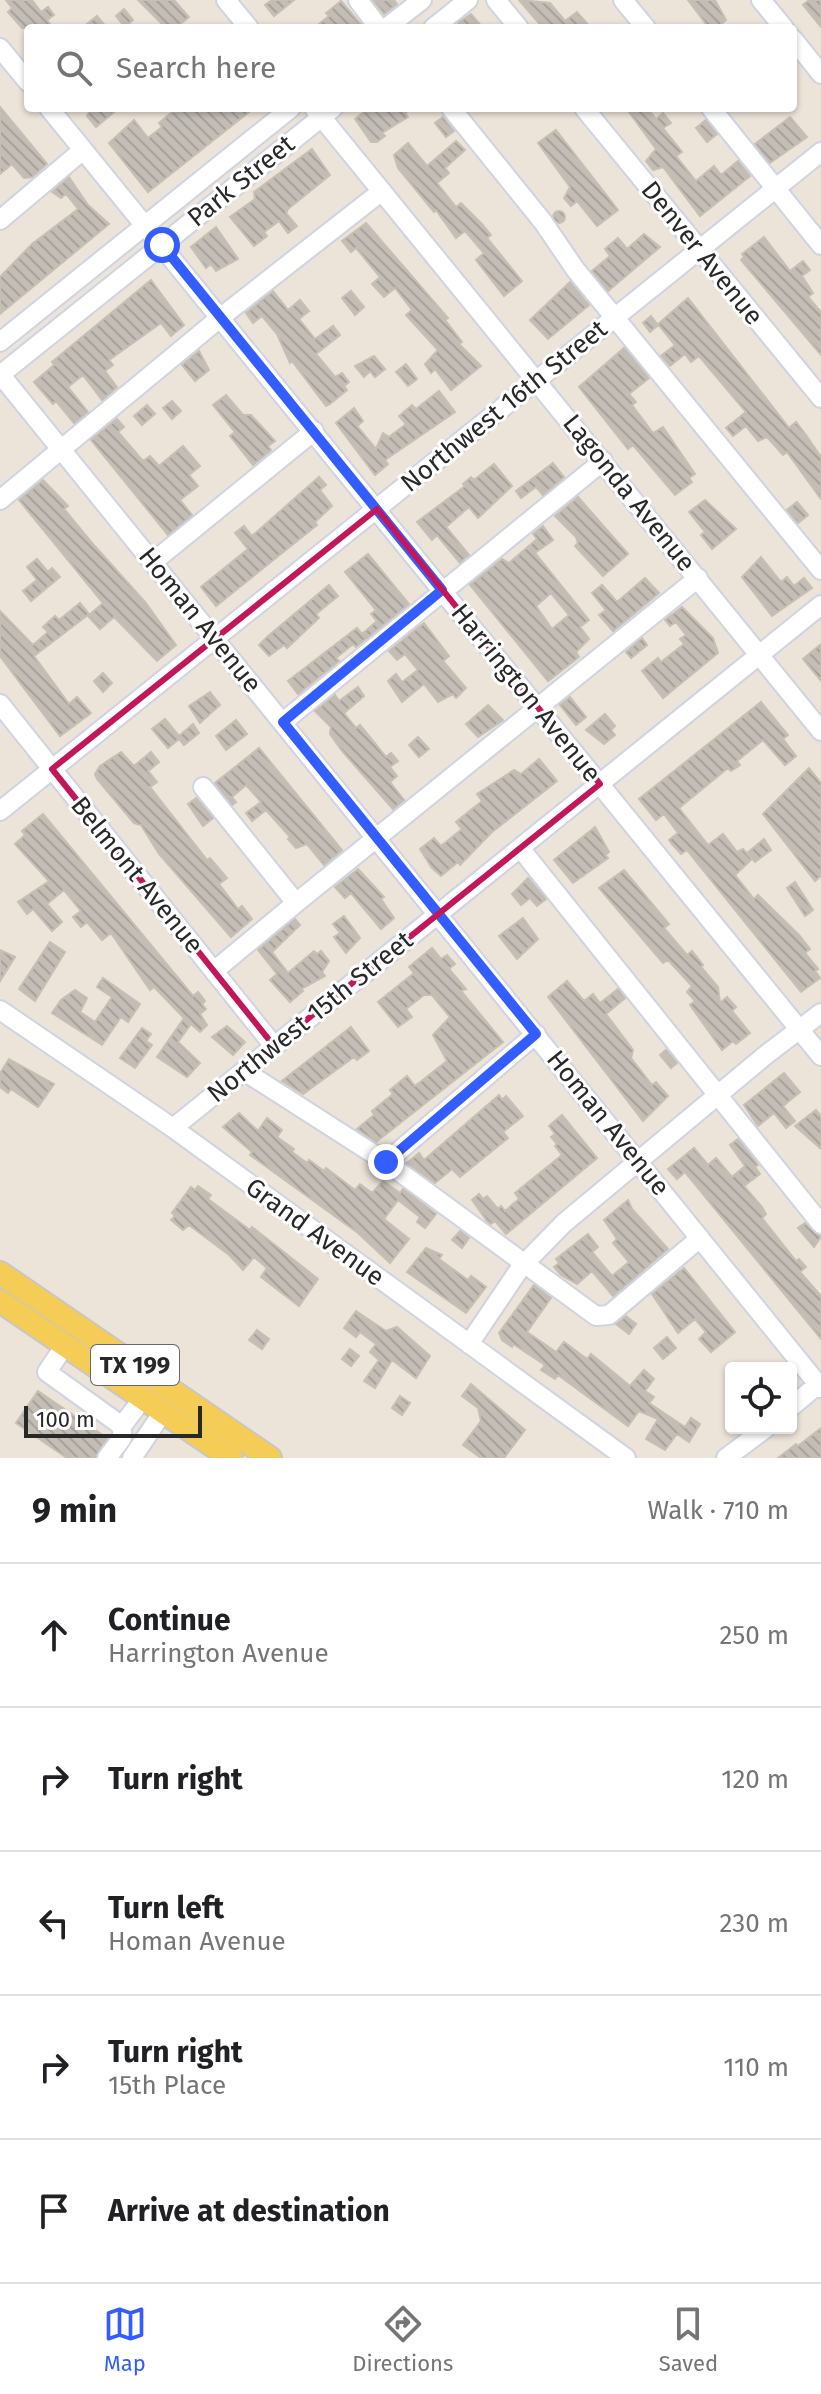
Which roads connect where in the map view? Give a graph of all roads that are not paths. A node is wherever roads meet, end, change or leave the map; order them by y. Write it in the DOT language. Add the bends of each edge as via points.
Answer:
graph roads {
  1 [pos="226,0"];
  2 [pos="358,0"];
  3 [pos="422,0"];
  4 [pos="468,0"];
  5 [pos="496,0"];
  6 [pos="623,0"];
  7 [pos="761,0"];
  8 [pos="246,24"];
  9 [pos="376,24"];
  10 [pos="391,24"];
  11 [pos="438,24"];
  12 [pos="516,24"];
  13 [pos="643,24"];
  14 [pos="781,24"];
  15 [pos="797,44"];
  16 [pos="0,48"];
  17 [pos="821,74"];
  18 [pos="24,77"];
  19 [pos="52,112"];
  20 [pos="286,112"];
  21 [pos="322,112"];
  22 [pos="324,112"];
  23 [pos="454,112"];
  24 [pos="587,112"];
  25 [pos="714,112"];
  26 [pos="83,150"];
  27 [pos="821,152"];
  28 [pos="776,189"];
  29 [pos="382,191"];
  30 [pos="0,220"];
  31 [pos="146,225"];
  32 [pos="162,245"];
  33 [pos="821,245"];
  34 [pos="699,250"];
  35 [pos="221,317"];
  36 [pos="615,318"];
  37 [pos="0,342"];
  38 [pos="0,375"];
  39 [pos="537,380"];
  40 [pos="821,398"];
  41 [pos="314,431"];
  42 [pos="61,449"];
  43 [pos="603,461"];
  44 [pos="0,500"];
  45 [pos="377,509"];
  46 [pos="153,562"];
  47 [pos="821,570"];
  48 [pos="698,578"];
  49 [pos="442,590"];
  50 [pos="821,605"];
  51 [pos="215,639"];
  52 [pos="760,654"];
  53 [pos="0,704"];
  54 [pos="539,708"];
  55 [pos="283,722"];
  56 [pos="821,731"];
  57 [pos="52,769"];
  58 [pos="600,784"];
  59 [pos="203,787"];
  60 [pos="0,811"];
  61 [pos="377,837"];
  62 [pos="520,848"];
  63 [pos="296,903"];
  64 [pos="439,914"];
  65 [pos="214,971"];
  66 [pos="0,1010"];
  67 [pos="821,1013"];
  68 [pos="799,1029"];
  69 [pos="536,1034"];
  70 [pos="274,1046"];
  71 [pos="821,1056"];
  72 [pos="244,1071"];
  73 [pos="718,1094"];
  74 [pos="173,1128"];
  75 [pos="638,1161"];
  76 [pos="386,1162"];
  77 [pos="821,1224"];
  78 [pos="700,1238"];
  79 [pos="526,1262"];
  80 [pos="0,1273"];
  81 [pos="37,1298"];
  82 [pos="0,1301"];
  83 [pos="24,1317"];
  84 [pos="469,1344"];
  85 [pos="65,1345"];
  86 [pos="820,1385"];
  87 [pos="143,1398"];
  88 [pos="797,1402"];
  89 [pos="163,1412"];
  90 [pos="122,1426"];
  91 [pos="758,1434"];
  92 [pos="141,1455"];
  93 [pos="227,1457"];
  94 [pos="107,1458"];
  95 [pos="270,1458"];
  96 [pos="626,1458"];
  97 [pos="726,1458"];
  1 -- 8 [label="street"];
  2 -- 9 [label="street"];
  3 -- 10 [label="street"];
  4 -- 11 [label="street"];
  5 -- 12 [label="street"];
  6 -- 13 [label="street"];
  7 -- 14 [label="street"];
  15 -- 17 [label="street"];
  16 -- 18 [label="street"];
  19 -- 26 [label="street, Harrington Avenue"];
  20 -- 31 [label="street, Park Street"];
  21 -- 32 [label="street, Park Street"];
  22 -- 29 [label="street, Lagonda Avenue"];
  23 -- 36 [label="street"];
  24 -- 34 [label="street, Denver Avenue"];
  25 -- 28 [label="street"];
  26 -- 30 [label="street"];
  26 -- 31 [label="street, Harrington Avenue"];
  27 -- 28 [label="street, Northwest 16th Street"];
  28 -- 33 [label="street"];
  28 -- 34 [label="street, Northwest 16th Street"];
  29 -- 35 [label="street"];
  29 -- 39 [label="street, Lagonda Avenue"];
  31 -- 32 [label="street, Harrington Avenue"];
  31 -- 37 [label="street, Park Street"];
  32 -- 35 [label="street, Harrington Avenue"];
  32 -- 38 [label="street, Park Street"];
  34 -- 36 [label="street, Northwest 16th Street"];
  34 -- 40 [label="street, Denver Avenue"];
  35 -- 41 [label="street, Harrington Avenue"];
  35 -- 42 [label="street"];
  36 -- 39 [label="street, Northwest 16th Street"];
  36 -- 47 [label="street"];
  38 -- 42 [label="street, Homan Avenue"];
  39 -- 43 [label="street, Lagonda Avenue"];
  39 -- 45 [label="street, Northwest 16th Street"];
  41 -- 45 [label="street, Harrington Avenue"];
  41 -- 46 [label="street"];
  42 -- 44 [label="street"];
  42 -- 46 [label="street, Homan Avenue"];
  43 -- 48 [label="street, Lagonda Avenue"];
  43 -- 49 [label="street"];
  45 -- 49 [label="street, Harrington Avenue"];
  45 -- 51 [label="street, Northwest 16th Street"];
  46 -- 51 [label="street, Homan Avenue"];
  48 -- 52 [label="street, Lagonda Avenue"];
  48 -- 54 [label="street"];
  49 -- 54 [label="street, Harrington Avenue"];
  49 -- 55 [label="street"];
  50 -- 52 [label="street, Northwest 15th Street"];
  51 -- 55 [label="street, Homan Avenue"];
  51 -- 57 [label="street, Northwest 16th Street"];
  52 -- 56 [label="street, Lagonda Avenue"];
  52 -- 58 [label="street, Northwest 15th Street"];
  53 -- 57 [label="street, Belmont Avenue"];
  54 -- 58 [label="street, Harrington Avenue"];
  54 -- 61 [label="street"];
  55 -- 61 [label="street, Homan Avenue"];
  57 -- 60 [label="street, Northwest 16th Street"];
  57 -- 65 [label="street, Belmont Avenue"];
  58 -- 62 [label="street, Northwest 15th Street"];
  58 -- 68 [label="street, Harrington Avenue"];
  59 -- 63 [label="street"];
  61 -- 63 [label="street"];
  61 -- 64 [label="street, Homan Avenue"];
  62 -- 64 [label="street, Northwest 15th Street"];
  62 -- 73 [label="street"];
  63 -- 65 [label="street"];
  64 -- 69 [label="street, Homan Avenue"];
  64 -- 70 [label="street, Northwest 15th Street"];
  65 -- 70 [label="street, Belmont Avenue"];
  66 -- 74 [label="street, Grand Avenue"];
  67 -- 68 [label="street"];
  68 -- 71 [label="street, Harrington Avenue"];
  68 -- 73 [label="street"];
  69 -- 75 [label="street, Homan Avenue"];
  69 -- 76 [label="street"];
  70 -- 72 [label="street, Northwest 15th Street"];
  72 -- 74 [label="street, Northwest 15th Street"];
  72 -- 76 [label="street"];
  73 -- 75 [label="street"];
  73 -- 77 [label="street"];
  74 -- 84 [label="street, Grand Avenue"];
  75 -- 78 [label="street, Homan Avenue"];
  75 -- 79 [label="street"];
  76 -- 79 [label="street"];
  78 -- 79 [label="street" via="604,1317"];
  78 -- 86 [label="street, Homan Avenue"];
  79 -- 84 [label="street"];
  80 -- 81 [label="main road, TX 199"];
  81 -- 83 [label="main road"];
  81 -- 95 [label="main road, TX 199"];
  82 -- 83 [label="main road, TX 199"];
  83 -- 85 [label="main road, TX 199"];
  84 -- 96 [label="street, Grand Avenue"];
  85 -- 87 [label="main road, TX 199"];
  85 -- 90 [label="street" via="47,1372"];
  86 -- 88 [label="street"];
  87 -- 89 [label="main road, TX 199"];
  87 -- 90 [label="street"];
  89 -- 92 [label="street"];
  89 -- 93 [label="main road, TX 199"];
  90 -- 94 [label="street" via="122,1438"];
  91 -- 97 [label="street"];
}
